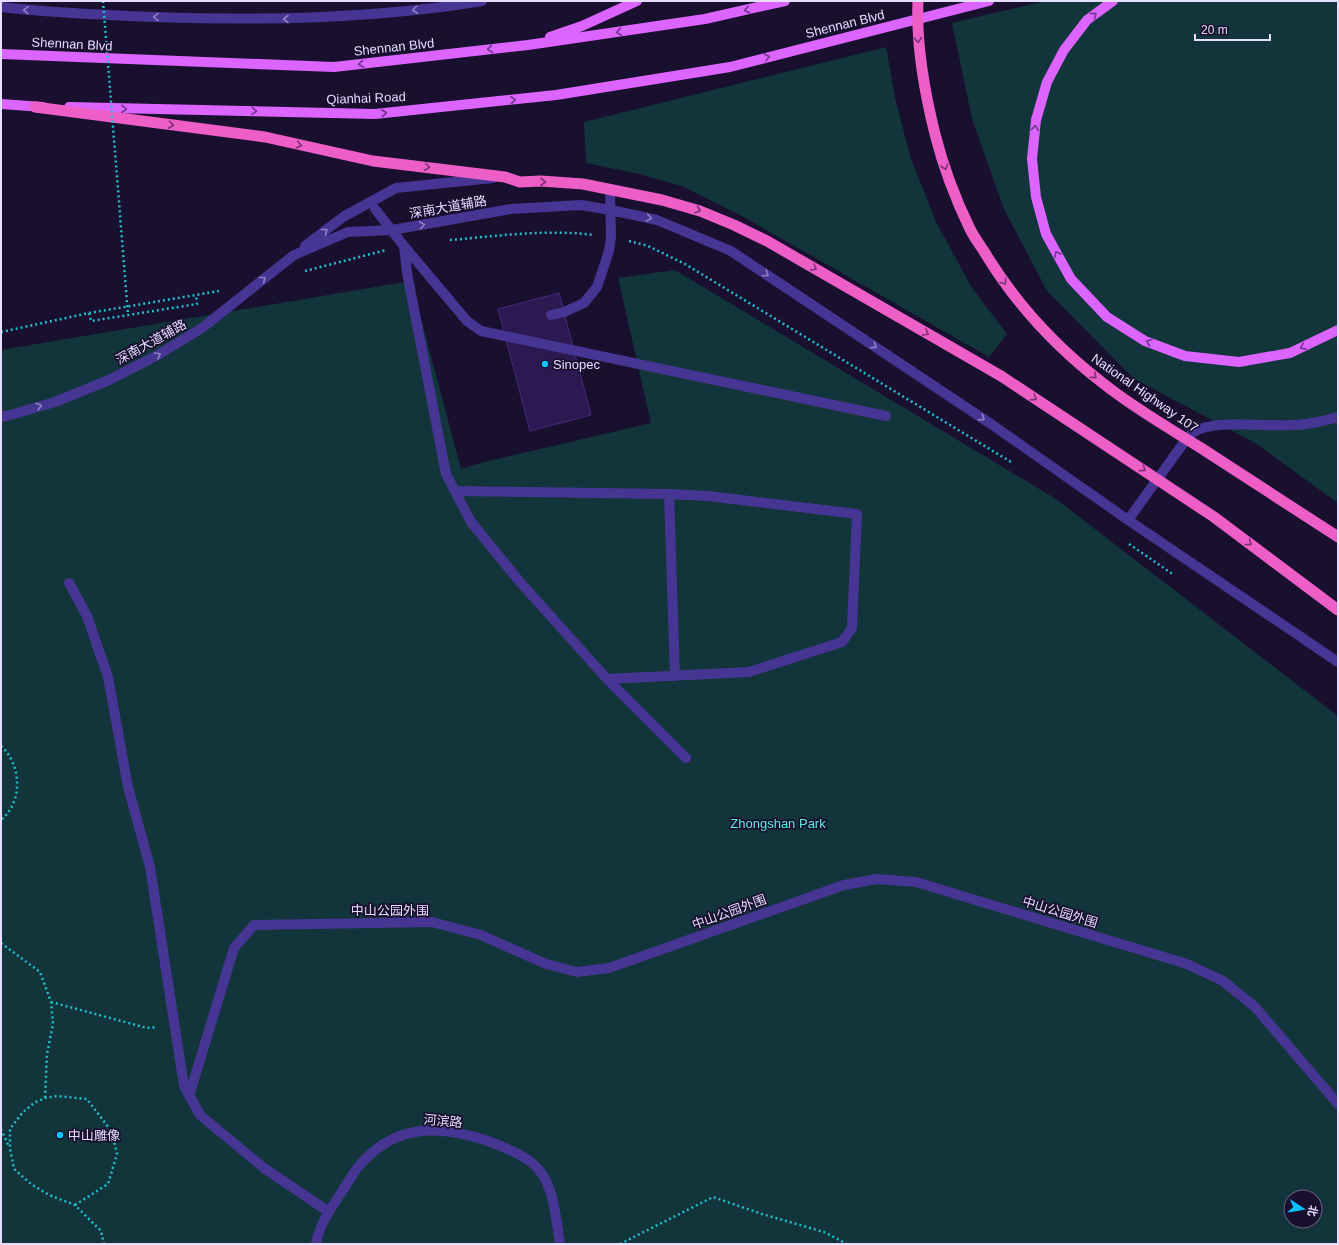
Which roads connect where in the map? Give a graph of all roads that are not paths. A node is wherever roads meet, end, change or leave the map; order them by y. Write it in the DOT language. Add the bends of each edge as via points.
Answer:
graph roads {
  1 [pos="482,1"];
  2 [pos="637,1"];
  3 [pos="785,1"];
  4 [pos="918,1"];
  5 [pos="989,1"];
  6 [pos="1113,1"];
  7 [pos="1,7"];
  8 [pos="528,45"];
  9 [pos="1,54"];
  10 [pos="730,67"];
  11 [pos="1,104"];
  12 [pos="35,107"];
  13 [pos="505,177"];
  14 [pos="610,189"];
  15 [pos="375,209"];
  16 [pos="611,210"];
  17 [pos="392,230"];
  18 [pos="404,246"];
  19 [pos="294,255"];
  20 [pos="551,315"];
  21 [pos="1338,330"];
  22 [pos="886,416"];
  23 [pos="1,417"];
  24 [pos="1338,417"];
  25 [pos="455,491"];
  26 [pos="669,494"];
  27 [pos="1128,520"];
  28 [pos="1338,537"];
  29 [pos="69,583"];
  30 [pos="1338,610"];
  31 [pos="1338,662"];
  32 [pos="675,676"];
  33 [pos="607,679"];
  34 [pos="686,758"];
  35 [pos="189,1096"];
  36 [pos="1338,1104"];
  37 [pos="329,1212"];
  38 [pos="316,1244"];
  39 [pos="560,1244"];
  1 -- 7 [label="street, one-way" via="395,12 300,19 149,17"];
  2 -- 8 [label="main road" via="582,26"];
  3 -- 8 [label="main road, Shennan Blvd, one-way" via="705,19"];
  4 -- 28 [label="highway, National Highway 107, one-way, bridge" via="920,60 926,101 939,150 971,230 1017,300 1076,361 1105,385"];
  10 -- 5 [label="main road, Shennan Blvd, one-way"];
  21 -- 6 [label="main road, one-way" via="1290,353 1238,362 1185,356 1145,341 1107,317 1071,279 1046,234 1036,197 1032,159 1036,120 1047,82 1064,50 1087,20"];
  8 -- 9 [label="main road, Shennan Blvd, one-way" via="334,67"];
  12 -- 10 [label="main road, Qianhai Road, one-way" via="375,114 556,95"];
  11 -- 12 [label="main road, Qianhai Road"];
  12 -- 13 [label="highway, one-way" via="265,137 373,161"];
  13 -- 14 [label="highway, one-way" via="520,182 563,182"];
  19 -- 13 [label="street, 深南大道辅路, one-way" via="343,217 396,188"];
  14 -- 16 [label="street"];
  14 -- 30 [label="highway, one-way, bridge" via="700,211 734,225 767,241 1001,376 1214,517"];
  15 -- 17 [label="street"];
  17 -- 16 [label="street, 深南大道辅路, one-way" via="510,209 581,205"];
  16 -- 20 [label="street" via="612,237 597,287 584,302"];
  16 -- 27 [label="street, 深南大道辅路, one-way" via="657,220 731,252 991,424"];
  17 -- 18 [label="street"];
  17 -- 19 [label="street, 深南大道辅路" via="348,232"];
  18 -- 22 [label="street" via="467,320 481,330"];
  18 -- 25 [label="street" via="446,474"];
  23 -- 19 [label="street, 深南大道辅路, one-way" via="55,402 109,380 156,356 202,328"];
  24 -- 27 [label="street" via="1293,425 1218,425 1194,432"];
  25 -- 26 [label="street"];
  25 -- 33 [label="street" via="471,522 520,582"];
  26 -- 32 [label="street"];
  26 -- 32 [label="street" via="708,496 857,514 852,628 842,642 749,672"];
  27 -- 31 [label="street, 深南大道辅路"];
  29 -- 35 [label="street" via="87,616 108,677 128,787 150,867 184,1086"];
  32 -- 33 [label="street"];
  33 -- 34 [label="street"];
  35 -- 36 [label="street, 中山公园外围" via="234,948 254,925 432,922 481,935 546,964 577,972 609,968 844,885 877,879 916,882 1187,964 1223,981 1255,1007"];
  35 -- 37 [label="street" via="200,1115 264,1168"];
  37 -- 38 [label="street, 河滨路"];
  37 -- 39 [label="street, 河滨路" via="358,1167 378,1148 404,1134 426,1130 449,1132 479,1138 504,1147 526,1159 540,1171 554,1207"];
}
